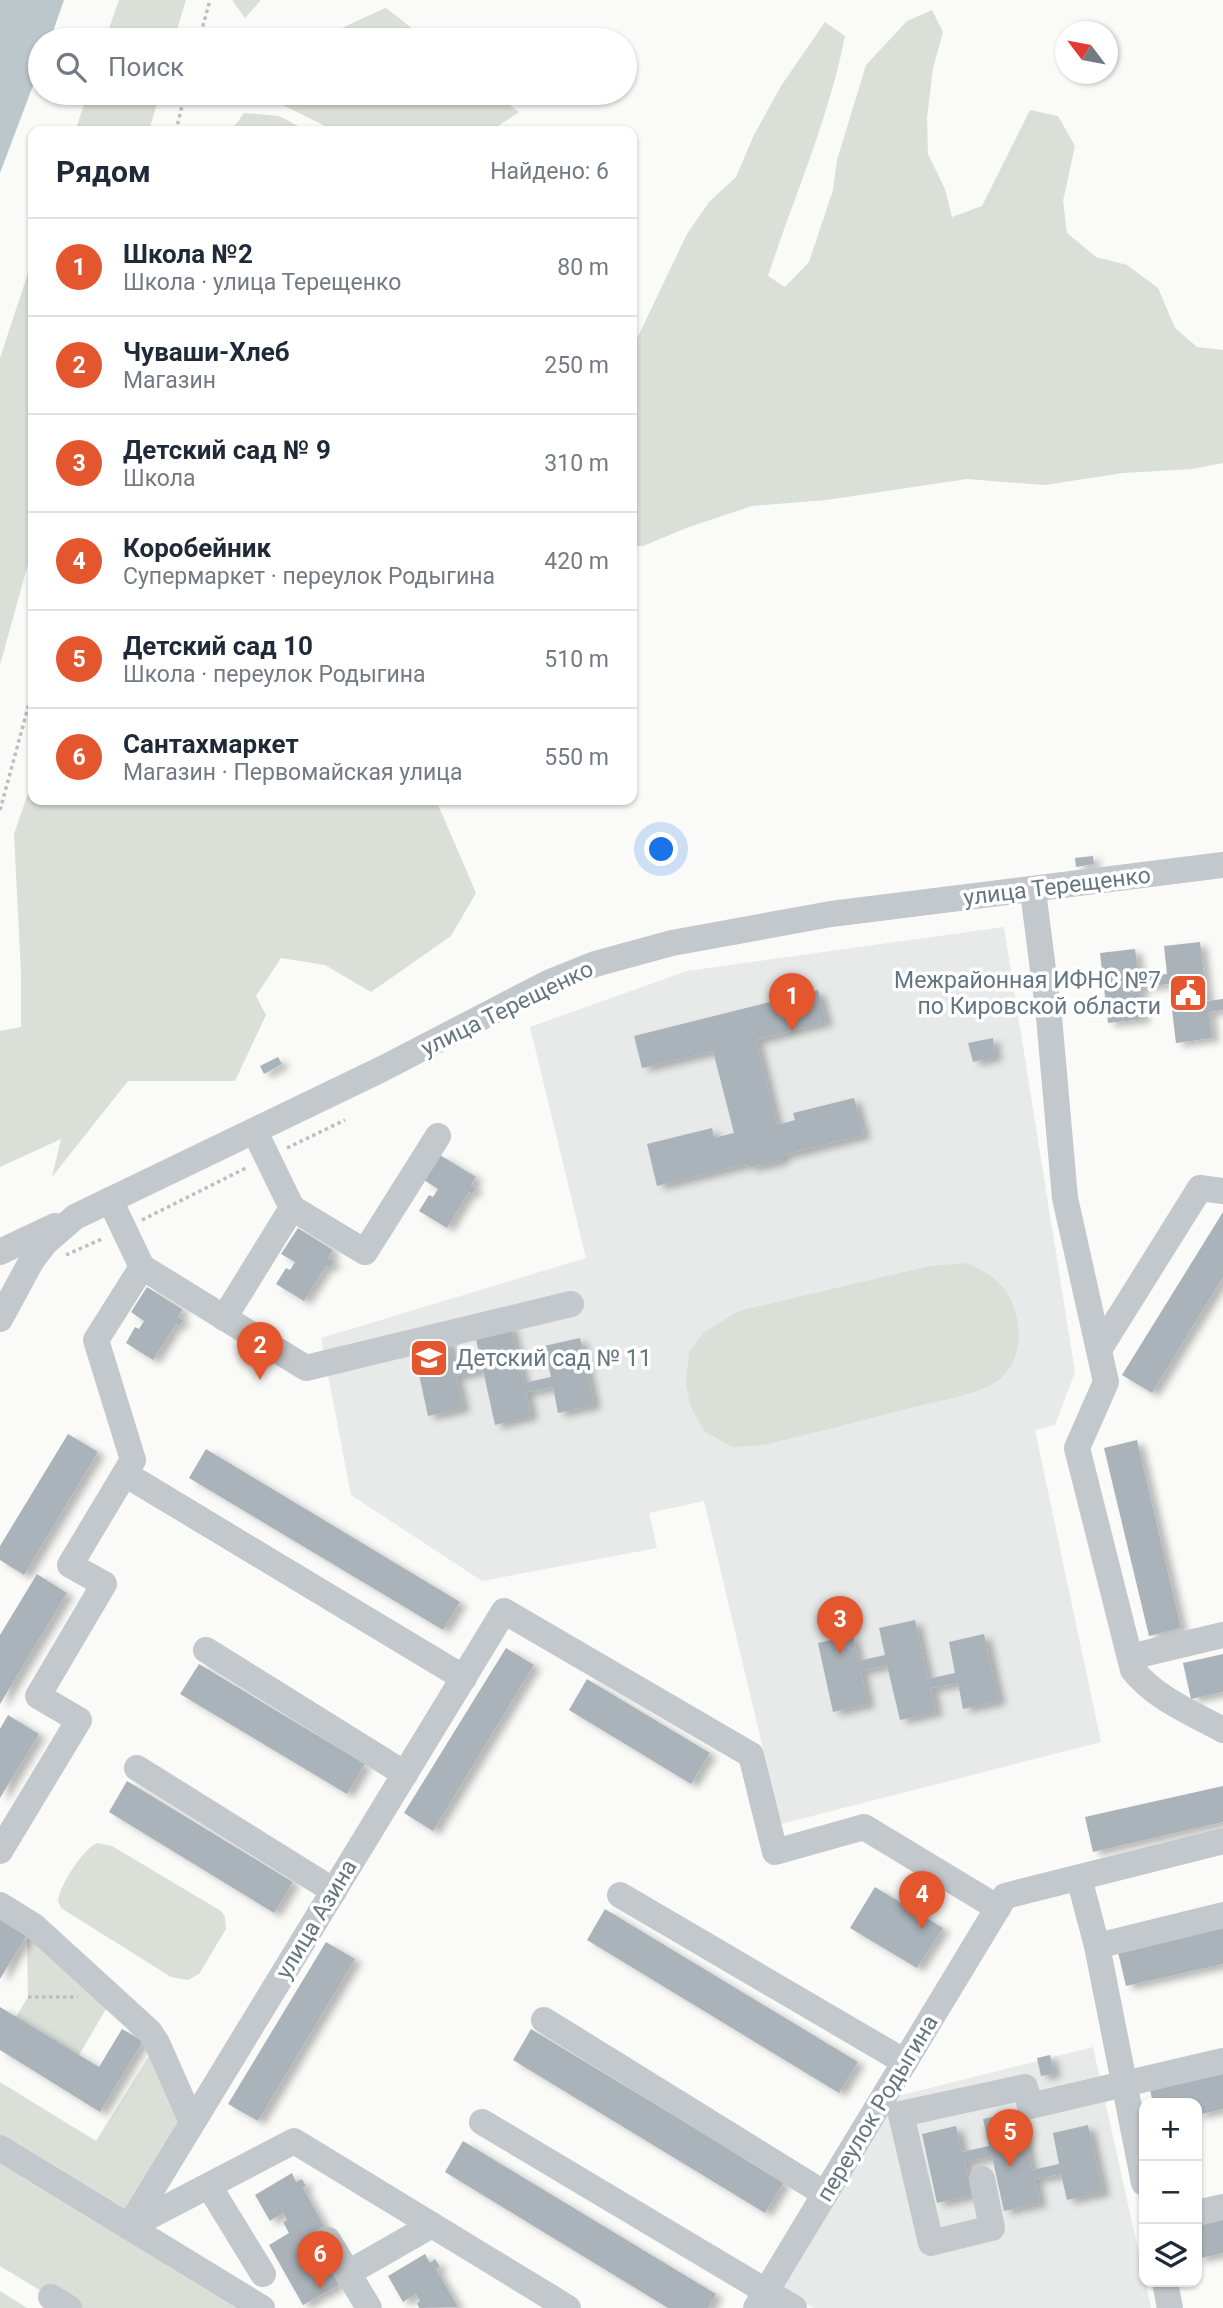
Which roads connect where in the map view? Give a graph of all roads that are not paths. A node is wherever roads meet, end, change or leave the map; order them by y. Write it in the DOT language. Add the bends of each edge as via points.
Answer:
graph roads {
  1 [pos="1223,865"];
  2 [pos="1033,891"];
  3 [pos="255,1132"];
  4 [pos="438,1136"];
  5 [pos="1223,1191"];
  6 [pos="110,1200"];
  7 [pos="292,1208"];
  8 [pos="75,1217"];
  9 [pos="0,1252"];
  10 [pos="142,1267"];
  11 [pos="571,1304"];
  12 [pos="224,1318"];
  13 [pos="0,1319"];
  14 [pos="1100,1348"];
  15 [pos="125,1474"];
  16 [pos="1223,1635"];
  17 [pos="206,1650"];
  18 [pos="1130,1657"];
  19 [pos="464,1678"];
  20 [pos="1223,1730"];
  21 [pos="137,1768"];
  22 [pos="405,1774"];
  23 [pos="1223,1841"];
  24 [pos="0,1851"];
  25 [pos="1079,1878"];
  26 [pos="334,1891"];
  27 [pos="620,1895"];
  28 [pos="0,1905"];
  29 [pos="998,1908"];
  30 [pos="1223,1915"];
  31 [pos="1097,1946"];
  32 [pos="544,2020"];
  33 [pos="1223,2061"];
  34 [pos="905,2062"];
  35 [pos="1123,2085"];
  36 [pos="192,2122"];
  37 [pos="482,2122"];
  38 [pos="0,2148"];
  39 [pos="1139,2161"];
  40 [pos="982,2179"];
  41 [pos="209,2186"];
  42 [pos="825,2194"];
  43 [pos="1223,2207"];
  44 [pos="1202,2212"];
  45 [pos="432,2225"];
  46 [pos="129,2227"];
  47 [pos="328,2241"];
  48 [pos="348,2273"];
  49 [pos="263,2274"];
  50 [pos="1165,2287"];
  51 [pos="761,2300"];
  52 [pos="262,2308"];
  53 [pos="369,2308"];
  54 [pos="567,2308"];
  55 [pos="794,2308"];
  56 [pos="1170,2308"];
  1 -- 2 [label="street, улица Терещенко"];
  2 -- 3 [label="street, улица Терещенко" via="831,914 672,943 595,964 550,982"];
  2 -- 14 [label="street" via="1065,1198"];
  3 -- 6 [label="street, улица Терещенко"];
  3 -- 7 [label="street"];
  4 -- 7 [label="street" via="365,1252"];
  5 -- 14 [label="street" via="1200,1188"];
  6 -- 8 [label="street, улица Терещенко"];
  6 -- 10 [label="street"];
  7 -- 12 [label="street"];
  8 -- 9 [label="street"];
  8 -- 13 [label="street, улица Терещенко" via="32,1260"];
  10 -- 12 [label="street"];
  10 -- 15 [label="street" via="96,1340 133,1460"];
  11 -- 12 [label="street" via="306,1368"];
  14 -- 18 [label="street" via="1107,1382 1077,1448"];
  15 -- 19 [label="street"];
  15 -- 24 [label="street" via="70,1565 104,1584 38,1696 79,1720"];
  16 -- 18 [label="street"];
  17 -- 22 [label="street"];
  18 -- 20 [label="street" via="1144,1685"];
  19 -- 22 [label="street, улица Азина"];
  19 -- 29 [label="street, улица Азина" via="504,1611 751,1755 775,1852 864,1827"];
  21 -- 26 [label="street"];
  22 -- 26 [label="street, улица Азина"];
  23 -- 25 [label="street"];
  25 -- 29 [label="street" via="1005,1896"];
  25 -- 31 [label="street"];
  26 -- 36 [label="street, улица Азина"];
  27 -- 34 [label="street"];
  28 -- 36 [label="street" via="34,1926 149,2031"];
  29 -- 34 [label="street, переулок Родыгина"];
  30 -- 31 [label="street"];
  31 -- 35 [label="street"];
  32 -- 42 [label="street"];
  33 -- 35 [label="street"];
  34 -- 42 [label="street, переулок Родыгина"];
  35 -- 39 [label="street"];
  35 -- 40 [label="street" via="1030,2106 1026,2087 901,2114 930,2244 992,2228"];
  36 -- 46 [label="street, улица Азина"];
  37 -- 51 [label="street"];
  38 -- 46 [label="street"];
  41 -- 45 [label="street" via="294,2141"];
  41 -- 46 [label="street"];
  41 -- 49 [label="street"];
  42 -- 51 [label="street, переулок Родыгина"];
  43 -- 44 [label="street"];
  45 -- 48 [label="street"];
  45 -- 54 [label="street"];
  46 -- 52 [label="street"];
  47 -- 48 [label="street"];
  48 -- 53 [label="street"];
  50 -- 56 [label="street"];
  51 -- 55 [label="street"];
}
